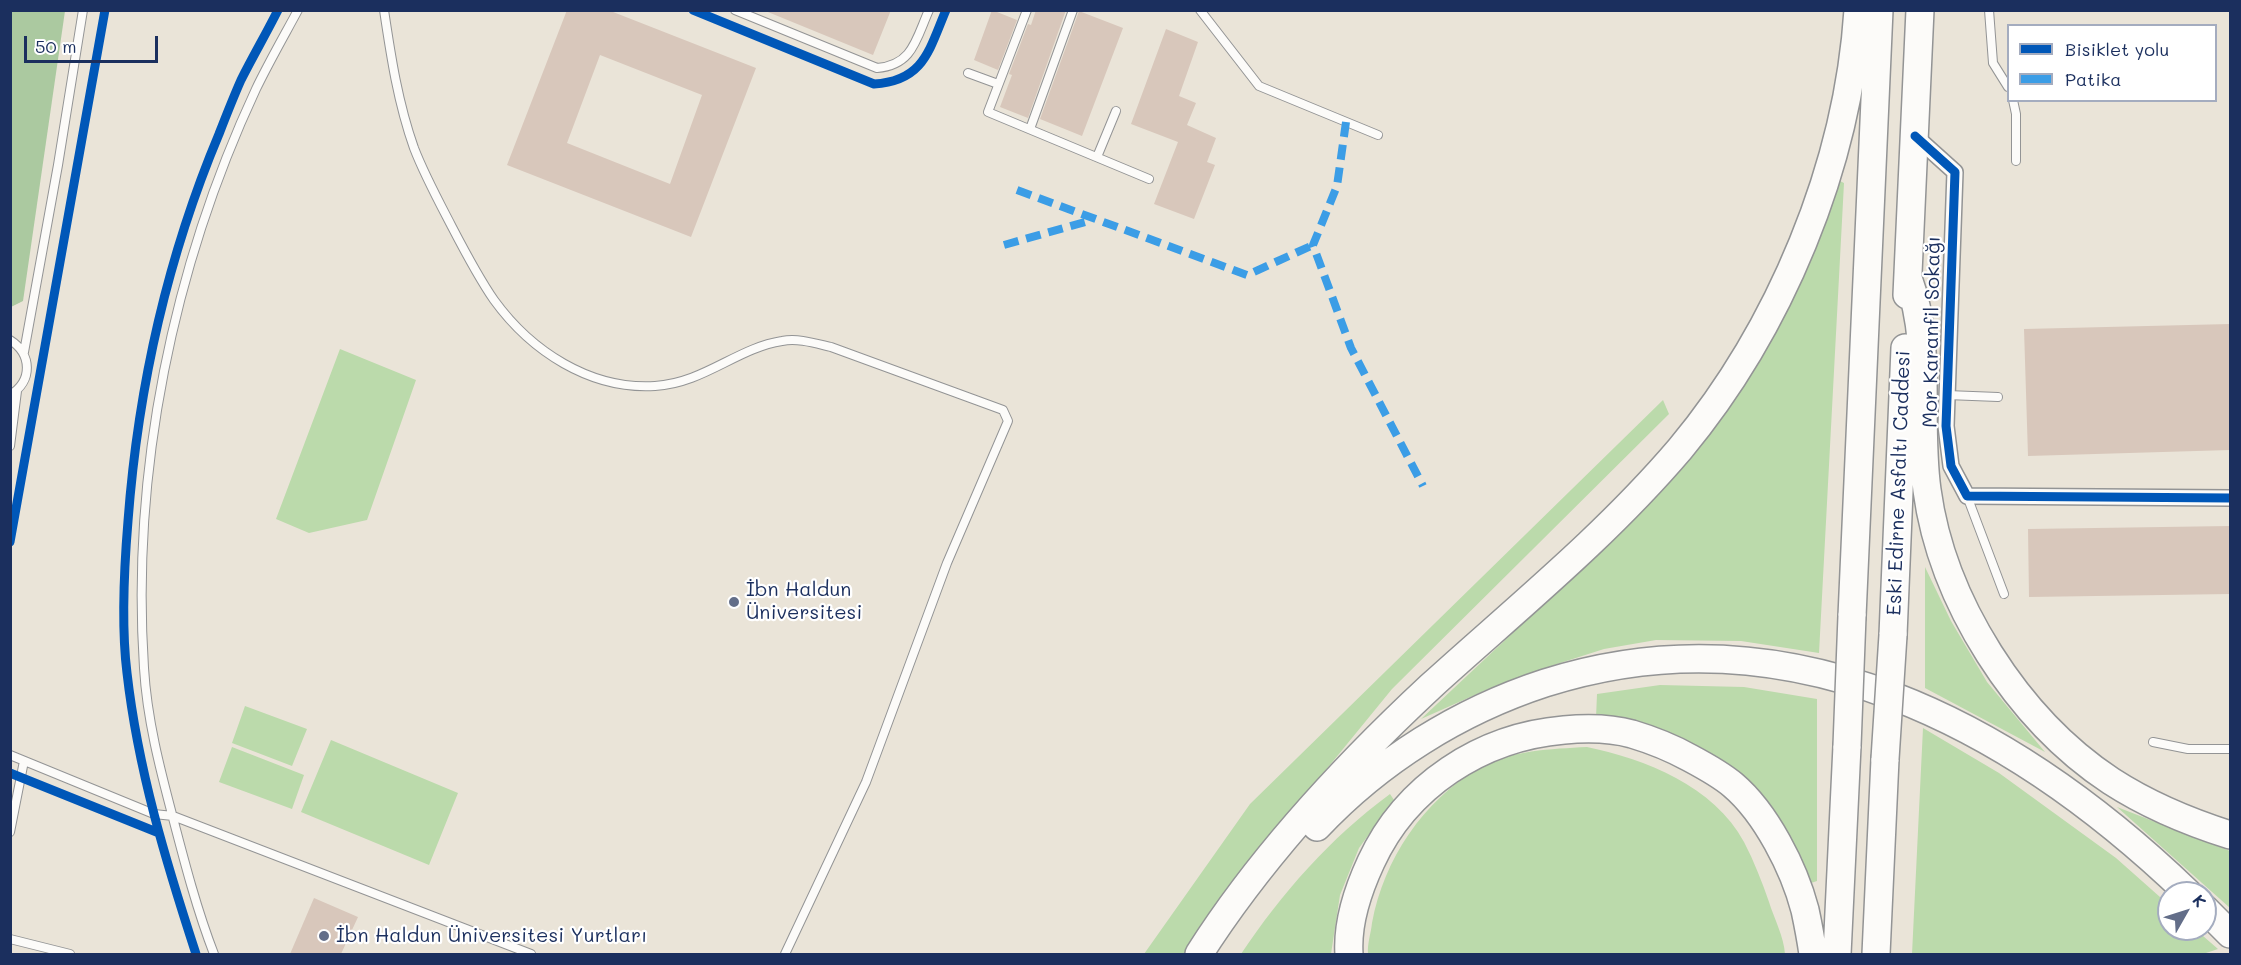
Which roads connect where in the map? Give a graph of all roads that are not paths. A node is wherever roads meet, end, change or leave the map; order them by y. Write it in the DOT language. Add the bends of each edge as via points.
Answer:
graph roads {
  1 [pos="83,10"];
  2 [pos="298,10"];
  3 [pos="384,10"];
  4 [pos="735,10"];
  5 [pos="928,10"];
  6 [pos="1027,10"];
  7 [pos="1073,10"];
  8 [pos="1200,10"];
  9 [pos="1858,10"];
  10 [pos="1879,10"];
  11 [pos="1920,10"];
  12 [pos="1989,10"];
  13 [pos="968,73"];
  14 [pos="998,84"];
  15 [pos="2007,85"];
  16 [pos="2013,102"];
  17 [pos="1116,111"];
  18 [pos="1030,129"];
  19 [pos="1378,135"];
  20 [pos="1915,136"];
  21 [pos="1096,157"];
  22 [pos="2016,160"];
  23 [pos="1149,179"];
  24 [pos="1908,278"];
  25 [pos="10,340"];
  26 [pos="24,352"];
  27 [pos="14,393"];
  28 [pos="1947,395"];
  29 [pos="1998,397"];
  30 [pos="10,446"];
  31 [pos="1967,496"];
  32 [pos="2230,498"];
  33 [pos="2004,594"];
  34 [pos="2153,742"];
  35 [pos="2230,749"];
  36 [pos="10,755"];
  37 [pos="24,761"];
  38 [pos="172,816"];
  39 [pos="10,831"];
  40 [pos="2230,835"];
  41 [pos="2175,881"];
  42 [pos="1878,911"];
  43 [pos="2217,921"];
  44 [pos="2230,934"];
  45 [pos="10,939"];
  46 [pos="70,954"];
  47 [pos="214,954"];
  48 [pos="531,954"];
  49 [pos="785,954"];
  50 [pos="1199,954"];
  51 [pos="1220,954"];
  52 [pos="1349,954"];
  53 [pos="1813,954"];
  54 [pos="1837,954"];
  55 [pos="1876,954"];
  56 [pos="1885,954"];
  1 -- 26 [label="lane"];
  2 -- 38 [label="lane" via="256,88 219,179 188,272 162,381 149,470 141,571 144,670 159,765"];
  3 -- 49 [label="lane" via="401,104 414,148 440,205 495,300 547,353 603,382 656,386 688,380 754,348 803,340 847,352 1006,413 1008,421 948,563 866,782"];
  4 -- 5 [label="lane" via="877,68 896,64 910,53"];
  6 -- 14 [label="lane"];
  7 -- 18 [label="lane"];
  8 -- 19 [label="lane" via="1259,86"];
  9 -- 50 [label="highway" via="1850,82 1813,214 1779,296 1712,408 1604,530 1430,688 1338,779 1234,902"];
  10 -- 54 [label="highway, Eski Edirne Asfaltı Caddesi, bridge"];
  11 -- 20 [label="highway, Eski Edirne Asfaltı Caddesi"];
  12 -- 15 [label="lane" via="1993,63"];
  13 -- 14 [label="lane"];
  14 -- 18 [label="lane" via="988,112"];
  16 -- 22 [label="lane"];
  17 -- 21 [label="lane"];
  18 -- 21 [label="lane"];
  20 -- 24 [label="highway, Eski Edirne Asfaltı Caddesi"];
  20 -- 28 [label="street, Mor Karanfil Sokağı" via="1955,172"];
  21 -- 23 [label="lane"];
  24 -- 40 [label="highway" via="1923,348 1927,490 1954,586 1971,622 1995,663 2028,705 2080,757 2112,781 2171,813"];
  24 -- 42 [label="highway, Eski Edirne Asfaltı Caddesi, bridge"];
  25 -- 26 [label="lane"];
  26 -- 27 [label="lane" via="28,369"];
  27 -- 30 [label="lane"];
  28 -- 29 [label="lane"];
  28 -- 31 [label="street, Mor Karanfil Sokağı" via="1951,466"];
  31 -- 32 [label="street"];
  31 -- 33 [label="lane"];
  34 -- 35 [label="lane" via="2188,749"];
  36 -- 37 [label="lane"];
  37 -- 38 [label="lane" via="154,814"];
  37 -- 39 [label="lane"];
  38 -- 47 [label="lane"];
  38 -- 48 [label="lane"];
  41 -- 51 [label="highway" via="2126,836 2026,764 1969,730 1872,687 1779,664 1649,660 1608,666 1518,692 1466,715 1398,757 1346,799 1274,874"];
  42 -- 55 [label="highway, Eski Edirne Asfaltı Caddesi"];
  42 -- 56 [label="highway"];
  43 -- 44 [label="highway"];
  45 -- 46 [label="lane"];
  52 -- 53 [label="highway" via="1360,886 1380,843 1425,788 1447,770 1497,743 1527,734 1576,729 1630,734 1670,747 1733,785 1770,831 1790,871 1804,908"];
}
